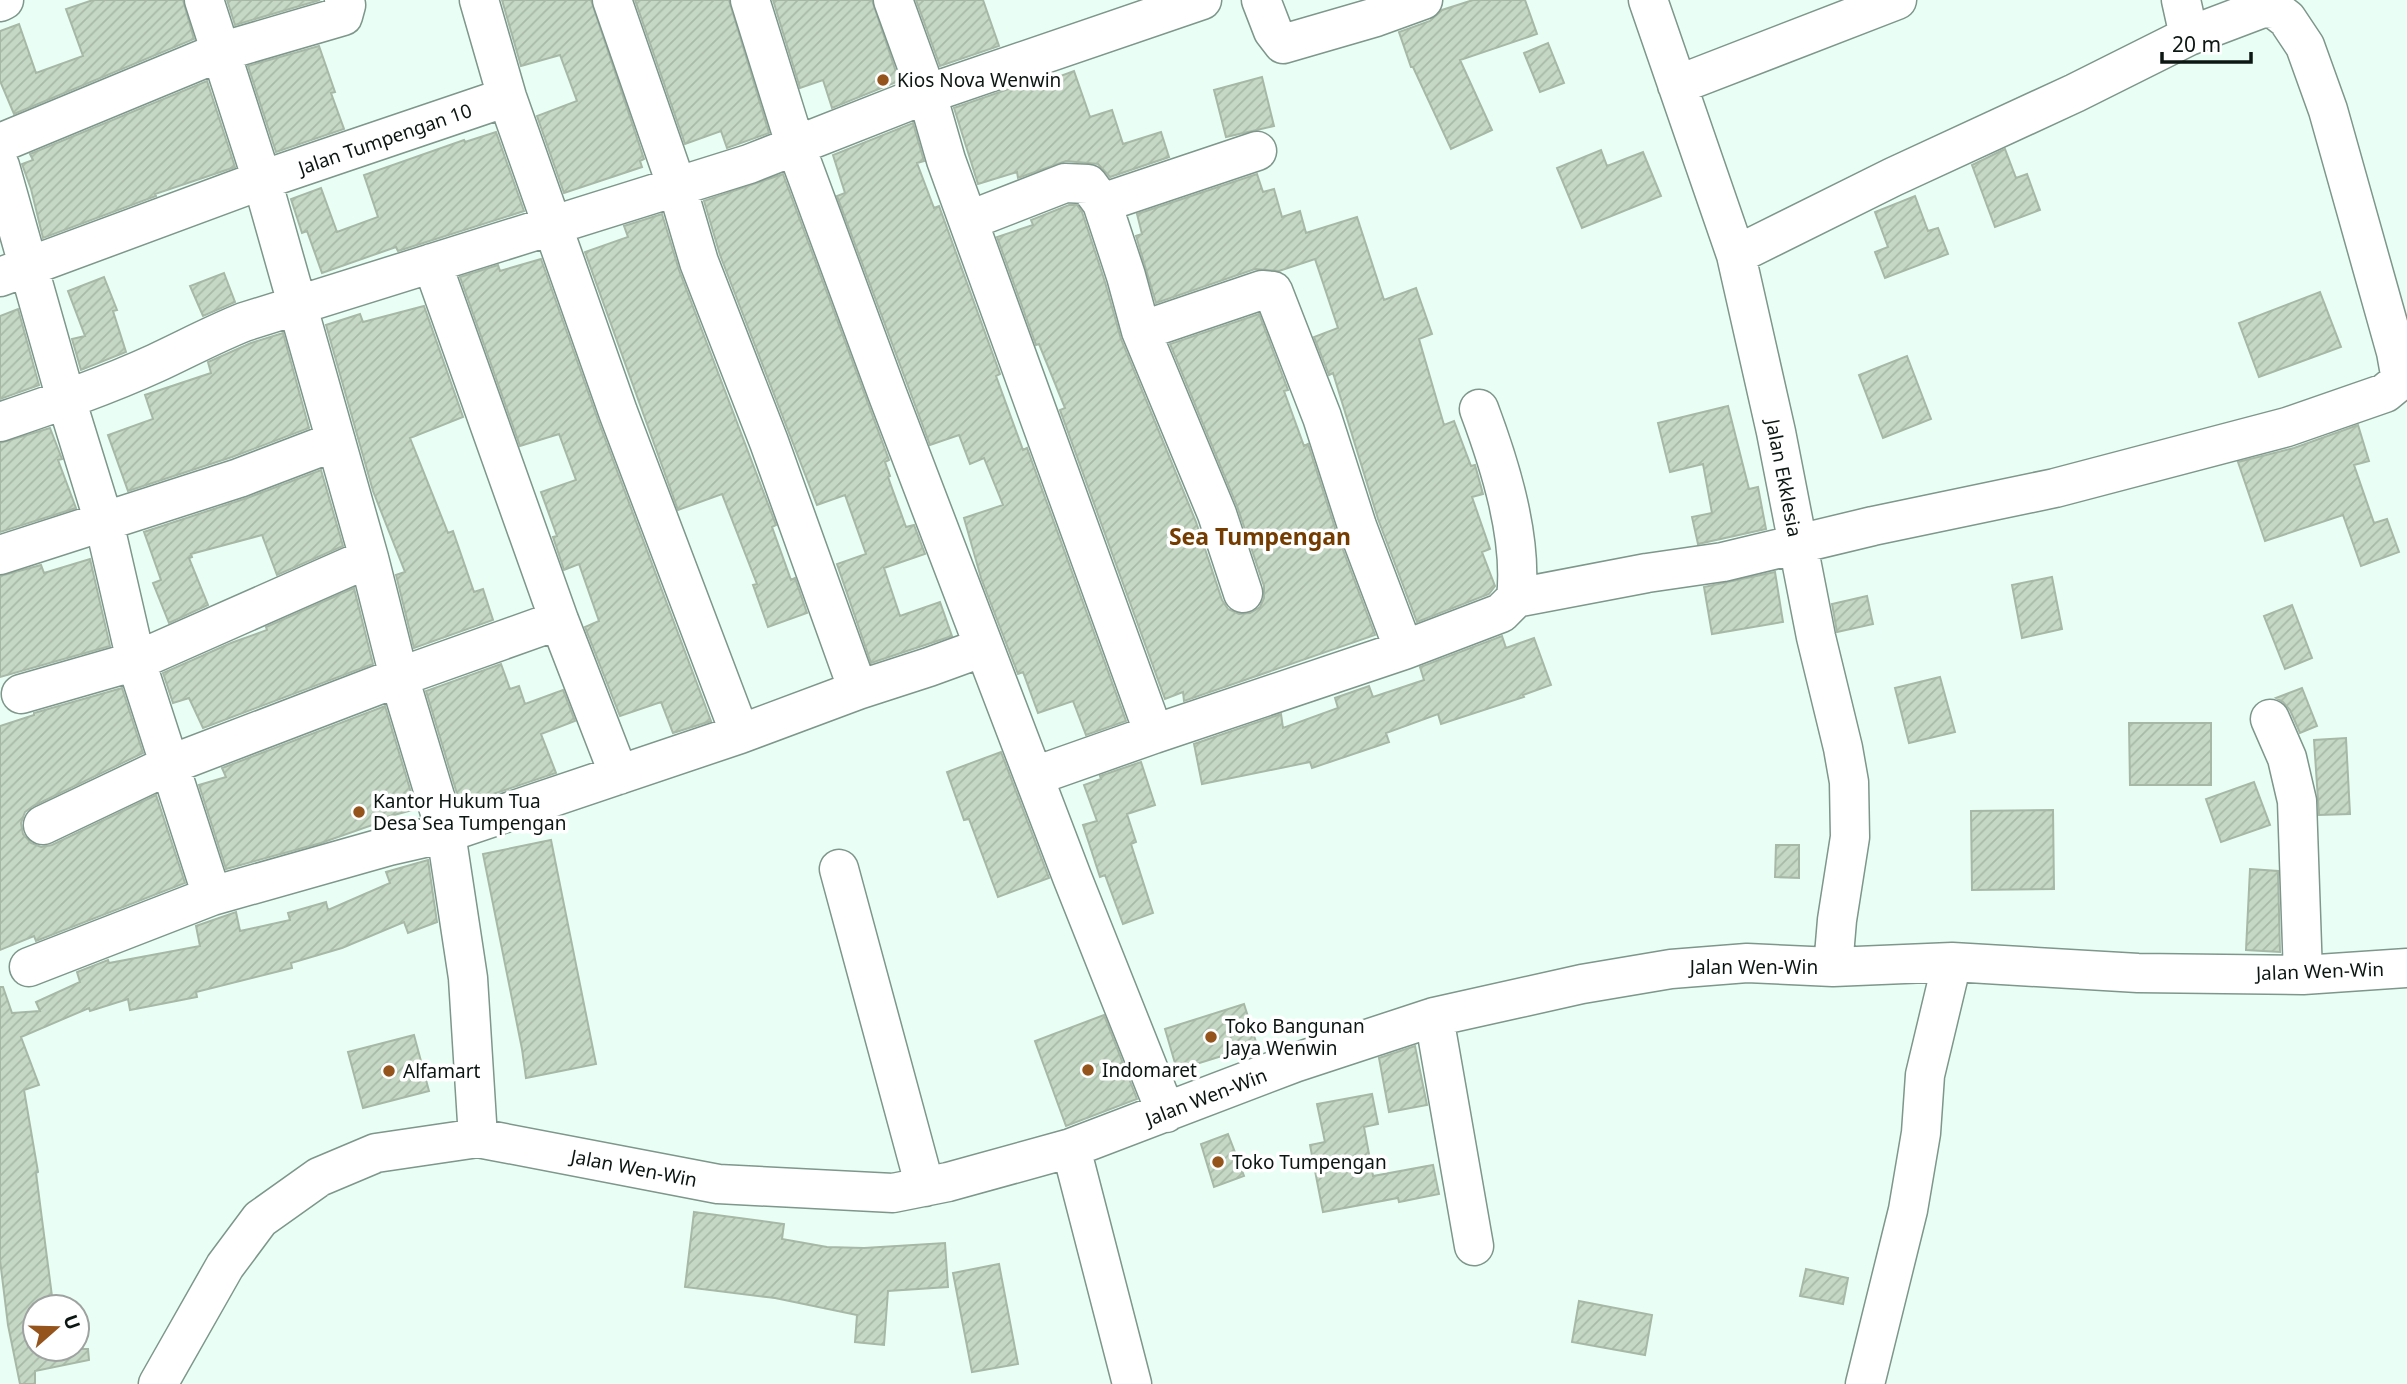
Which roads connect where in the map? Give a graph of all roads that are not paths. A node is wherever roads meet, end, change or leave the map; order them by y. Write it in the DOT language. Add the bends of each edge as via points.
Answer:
graph roads {
  1 [pos="204,0"];
  2 [pos="344,0"];
  3 [pos="479,0"];
  4 [pos="612,0"];
  5 [pos="750,0"];
  6 [pos="892,0"];
  7 [pos="1202,0"];
  8 [pos="1261,0"];
  9 [pos="1423,0"];
  10 [pos="1648,0"];
  11 [pos="1897,0"];
  12 [pos="2185,18"];
  13 [pos="220,52"];
  14 [pos="1677,85"];
  15 [pos="927,94"];
  16 [pos="508,97"];
  17 [pos="0,142"];
  18 [pos="795,144"];
  19 [pos="1257,151"];
  20 [pos="0,166"];
  21 [pos="262,180"];
  22 [pos="677,187"];
  23 [pos="1102,203"];
  24 [pos="970,220"];
  25 [pos="553,226"];
  26 [pos="1736,255"];
  27 [pos="432,263"];
  28 [pos="15,272"];
  29 [pos="297,306"];
  30 [pos="1141,331"];
  31 [pos="65,399"];
  32 [pos="1479,410"];
  33 [pos="0,422"];
  34 [pos="336,440"];
  35 [pos="104,522"];
  36 [pos="1797,545"];
  37 [pos="0,555"];
  38 [pos="369,558"];
  39 [pos="1243,593"];
  40 [pos="1517,598"];
  41 [pos="559,620"];
  42 [pos="984,647"];
  43 [pos="1405,650"];
  44 [pos="136,661"];
  45 [pos="400,677"];
  46 [pos="858,690"];
  47 [pos="20,694"];
  48 [pos="2270,719"];
  49 [pos="740,734"];
  50 [pos="1153,734"];
  51 [pos="169,765"];
  52 [pos="619,775"];
  53 [pos="1035,776"];
  54 [pos="43,825"];
  55 [pos="446,833"];
  56 [pos="839,869"];
  57 [pos="212,896"];
  58 [pos="1952,962"];
  59 [pos="29,967"];
  60 [pos="1833,967"];
  61 [pos="2407,968"];
  62 [pos="2303,975"];
  63 [pos="1434,1017"];
  64 [pos="1166,1113"];
  65 [pos="478,1138"];
  66 [pos="1071,1149"];
  67 [pos="925,1187"];
  68 [pos="1474,1246"];
  69 [pos="158,1384"];
  70 [pos="1132,1384"];
  71 [pos="1865,1384"];
  1 -- 13 [label="street"];
  2 -- 13 [label="street" via="343,16"];
  3 -- 16 [label="street"];
  4 -- 22 [label="street"];
  5 -- 18 [label="street"];
  6 -- 15 [label="street"];
  7 -- 15 [label="street"];
  8 -- 9 [label="street" via="1283,44"];
  10 -- 14 [label="street, Jalan Ekklesia"];
  11 -- 14 [label="street"];
  12 -- 26 [label="street" via="2075,93"];
  12 -- 36 [label="street" via="2274,9 2287,19 2305,46 2328,110 2401,380 2385,393 2223,445"];
  13 -- 17 [label="street"];
  13 -- 21 [label="street"];
  14 -- 26 [label="street, Jalan Ekklesia"];
  15 -- 18 [label="street"];
  15 -- 24 [label="street"];
  16 -- 21 [label="street, Jalan Tumpengan 10"];
  16 -- 25 [label="street"];
  18 -- 22 [label="street"];
  18 -- 42 [label="street"];
  19 -- 23 [label="street"];
  20 -- 28 [label="street"];
  21 -- 28 [label="street, Jalan Tumpengan 10"];
  21 -- 29 [label="street"];
  22 -- 25 [label="street"];
  22 -- 46 [label="street" via="699,262"];
  23 -- 24 [label="street" via="1088,184 1065,183"];
  23 -- 30 [label="street"];
  24 -- 50 [label="street"];
  25 -- 27 [label="street"];
  25 -- 49 [label="street"];
  26 -- 36 [label="street, Jalan Ekklesia"];
  27 -- 29 [label="street"];
  27 -- 41 [label="street"];
  28 -- 31 [label="street"];
  29 -- 31 [label="street" via="213,335"];
  29 -- 34 [label="street"];
  30 -- 39 [label="street" via="1217,514"];
  30 -- 43 [label="street" via="1262,290 1273,291"];
  31 -- 33 [label="street"];
  31 -- 35 [label="street"];
  32 -- 40 [label="street" via="1511,526 1519,579"];
  34 -- 35 [label="street" via="239,478"];
  34 -- 38 [label="street"];
  35 -- 37 [label="street"];
  35 -- 44 [label="street"];
  36 -- 40 [label="street"];
  36 -- 60 [label="street, Jalan Ekklesia" via="1849,782 1850,837"];
  38 -- 44 [label="street"];
  38 -- 45 [label="street"];
  40 -- 43 [label="street" via="1501,613"];
  41 -- 45 [label="street"];
  41 -- 52 [label="street"];
  42 -- 46 [label="street"];
  42 -- 53 [label="street"];
  43 -- 50 [label="street"];
  44 -- 47 [label="street"];
  44 -- 51 [label="street"];
  45 -- 51 [label="street"];
  45 -- 55 [label="street"];
  46 -- 49 [label="street"];
  48 -- 62 [label="street" via="2287,758 2297,801"];
  49 -- 52 [label="street"];
  50 -- 53 [label="street"];
  51 -- 54 [label="street"];
  51 -- 57 [label="street"];
  52 -- 55 [label="street"];
  53 -- 64 [label="street"];
  55 -- 57 [label="street"];
  55 -- 65 [label="street" via="468,978"];
  56 -- 67 [label="street"];
  57 -- 59 [label="street"];
  58 -- 60 [label="street, Jalan Wen-Win"];
  58 -- 62 [label="street, Jalan Wen-Win"];
  58 -- 71 [label="street" via="1925,1075 1922,1133 1908,1210"];
  60 -- 63 [label="street, Jalan Wen-Win" via="1747,963 1671,968"];
  61 -- 62 [label="street, Jalan Wen-Win"];
  63 -- 64 [label="street, Jalan Wen-Win" via="1294,1063"];
  63 -- 68 [label="street"];
  64 -- 66 [label="street, Jalan Wen-Win"];
  65 -- 67 [label="street, Jalan Wen-Win" via="718,1184 893,1193"];
  65 -- 69 [label="street, Jalan Wen-Win" via="376,1153 318,1177 260,1219 225,1266"];
  66 -- 67 [label="street, Jalan Wen-Win"];
  66 -- 70 [label="street"];
}
